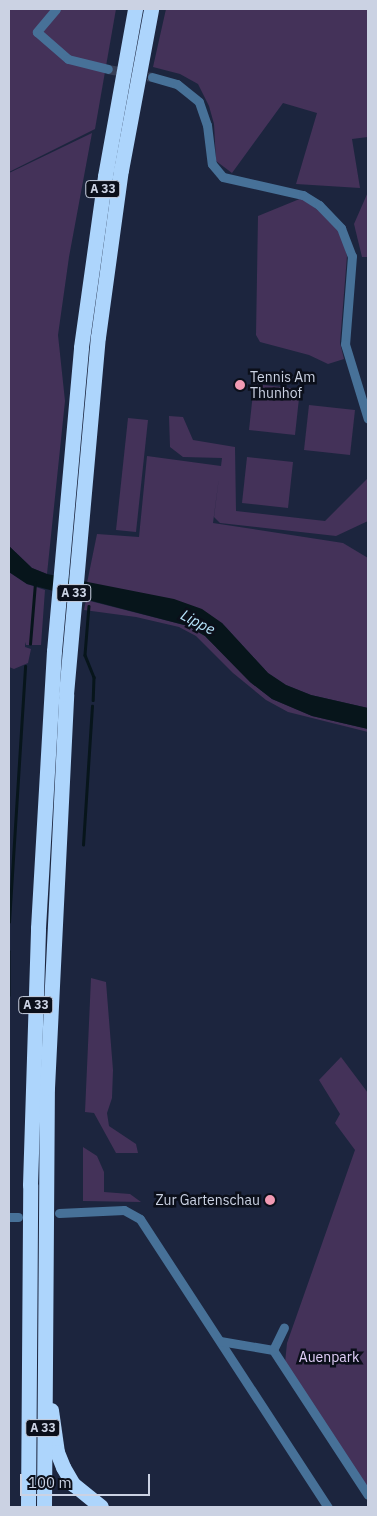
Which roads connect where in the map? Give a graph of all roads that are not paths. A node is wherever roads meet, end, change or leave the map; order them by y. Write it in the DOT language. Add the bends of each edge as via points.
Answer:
graph roads {
  1 [pos="56,9"];
  2 [pos="130,9"];
  3 [pos="135,9"];
  4 [pos="151,9"];
  5 [pos="156,9"];
  6 [pos="146,31"];
  7 [pos="130,33"];
  8 [pos="108,69"];
  9 [pos="152,77"];
  10 [pos="368,419"];
  11 [pos="59,1213"];
  12 [pos="284,1327"];
  13 [pos="220,1341"];
  14 [pos="43,1349"];
  15 [pos="273,1350"];
  16 [pos="368,1495"];
  17 [pos="28,1507"];
  18 [pos="44,1507"];
  19 [pos="101,1507"];
  20 [pos="328,1507"];
  1 -- 8 [label="street" via="37,32 68,59"];
  2 -- 7 [label="highway"];
  3 -- 7 [label="highway, A 33"];
  4 -- 6 [label="highway, A 33"];
  5 -- 6 [label="highway"];
  6 -- 14 [label="highway, A 33" via="121,170 98,337 68,661 48,1074"];
  7 -- 17 [label="highway, A 33" via="86,309 64,515 54,651 38,928 30,1185"];
  9 -- 10 [label="street" via="177,84 199,102 207,125 212,164 223,176 303,195 320,205 341,228 352,256 345,344"];
  11 -- 13 [label="street" via="124,1210 133,1213"];
  12 -- 15 [label="street"];
  13 -- 15 [label="street"];
  13 -- 20 [label="street"];
  14 -- 18 [label="highway, A 33"];
  14 -- 19 [label="highway" via="57,1452 73,1484"];
  15 -- 16 [label="street"];
}
